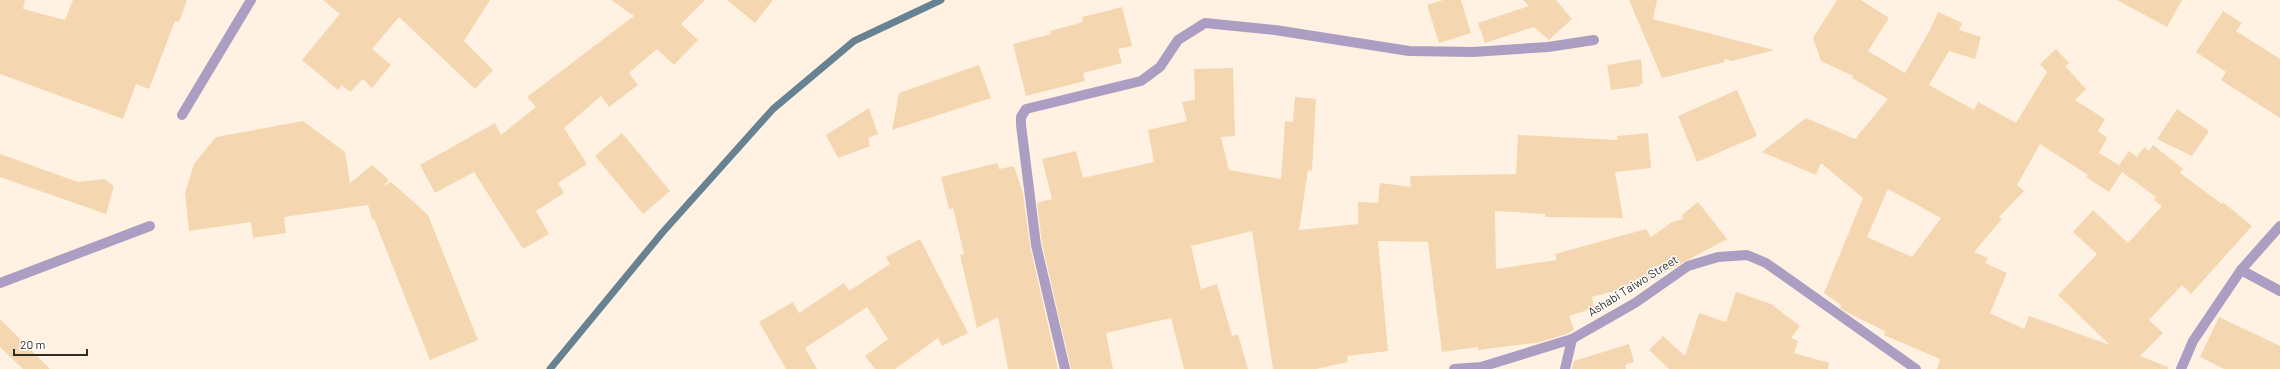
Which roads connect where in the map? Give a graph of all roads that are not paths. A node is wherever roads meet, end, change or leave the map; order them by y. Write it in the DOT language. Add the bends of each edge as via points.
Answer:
graph roads {
  1 [pos="251,0"];
  2 [pos="1594,40"];
  3 [pos="182,115"];
  4 [pos="150,226"];
  5 [pos="2280,226"];
  6 [pos="2241,270"];
  7 [pos="0,283"];
  8 [pos="2280,291"];
  9 [pos="1572,339"];
  10 [pos="1065,369"];
  11 [pos="1454,369"];
  12 [pos="1565,369"];
  13 [pos="1916,369"];
  14 [pos="2181,369"];
  1 -- 3 [label="street"];
  2 -- 10 [label="street" via="1548,47 1473,52 1409,51 1275,30 1205,23 1178,40 1160,67 1141,80 1026,109 1021,117 1021,126 1036,245"];
  4 -- 7 [label="street"];
  5 -- 6 [label="street"];
  6 -- 8 [label="street"];
  6 -- 14 [label="street" via="2193,342"];
  9 -- 11 [label="street, Ashabi Taiwo Street" via="1482,367"];
  9 -- 12 [label="street"];
  9 -- 13 [label="street, Ashabi Taiwo Street" via="1635,303 1688,266 1718,257 1747,255 1766,263"];
}
